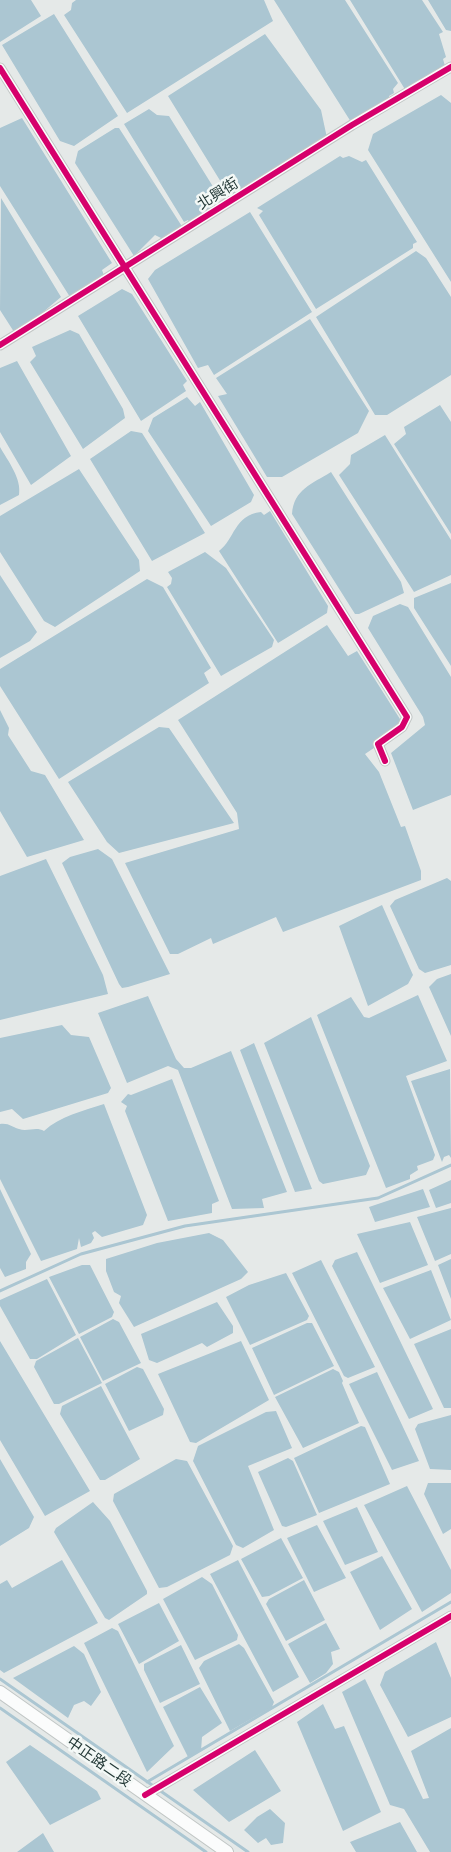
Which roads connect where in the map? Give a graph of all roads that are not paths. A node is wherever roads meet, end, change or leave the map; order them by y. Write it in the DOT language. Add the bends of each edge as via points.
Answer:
graph roads {
  1 [pos="451,67"];
  2 [pos="0,68"];
  3 [pos="123,267"];
  4 [pos="0,345"];
  5 [pos="385,761"];
  6 [pos="451,1616"];
  7 [pos="0,1692"];
  8 [pos="145,1795"];
  9 [pos="227,1852"];
  1 -- 3 [label="street, 北興街"];
  2 -- 3 [label="street"];
  3 -- 4 [label="street, 北興街"];
  3 -- 5 [label="street" via="407,717 402,727 378,744"];
  6 -- 8 [label="street"];
  7 -- 8 [label="main road, 中正路二段"];
  8 -- 9 [label="main road, 中正路二段"];
}
